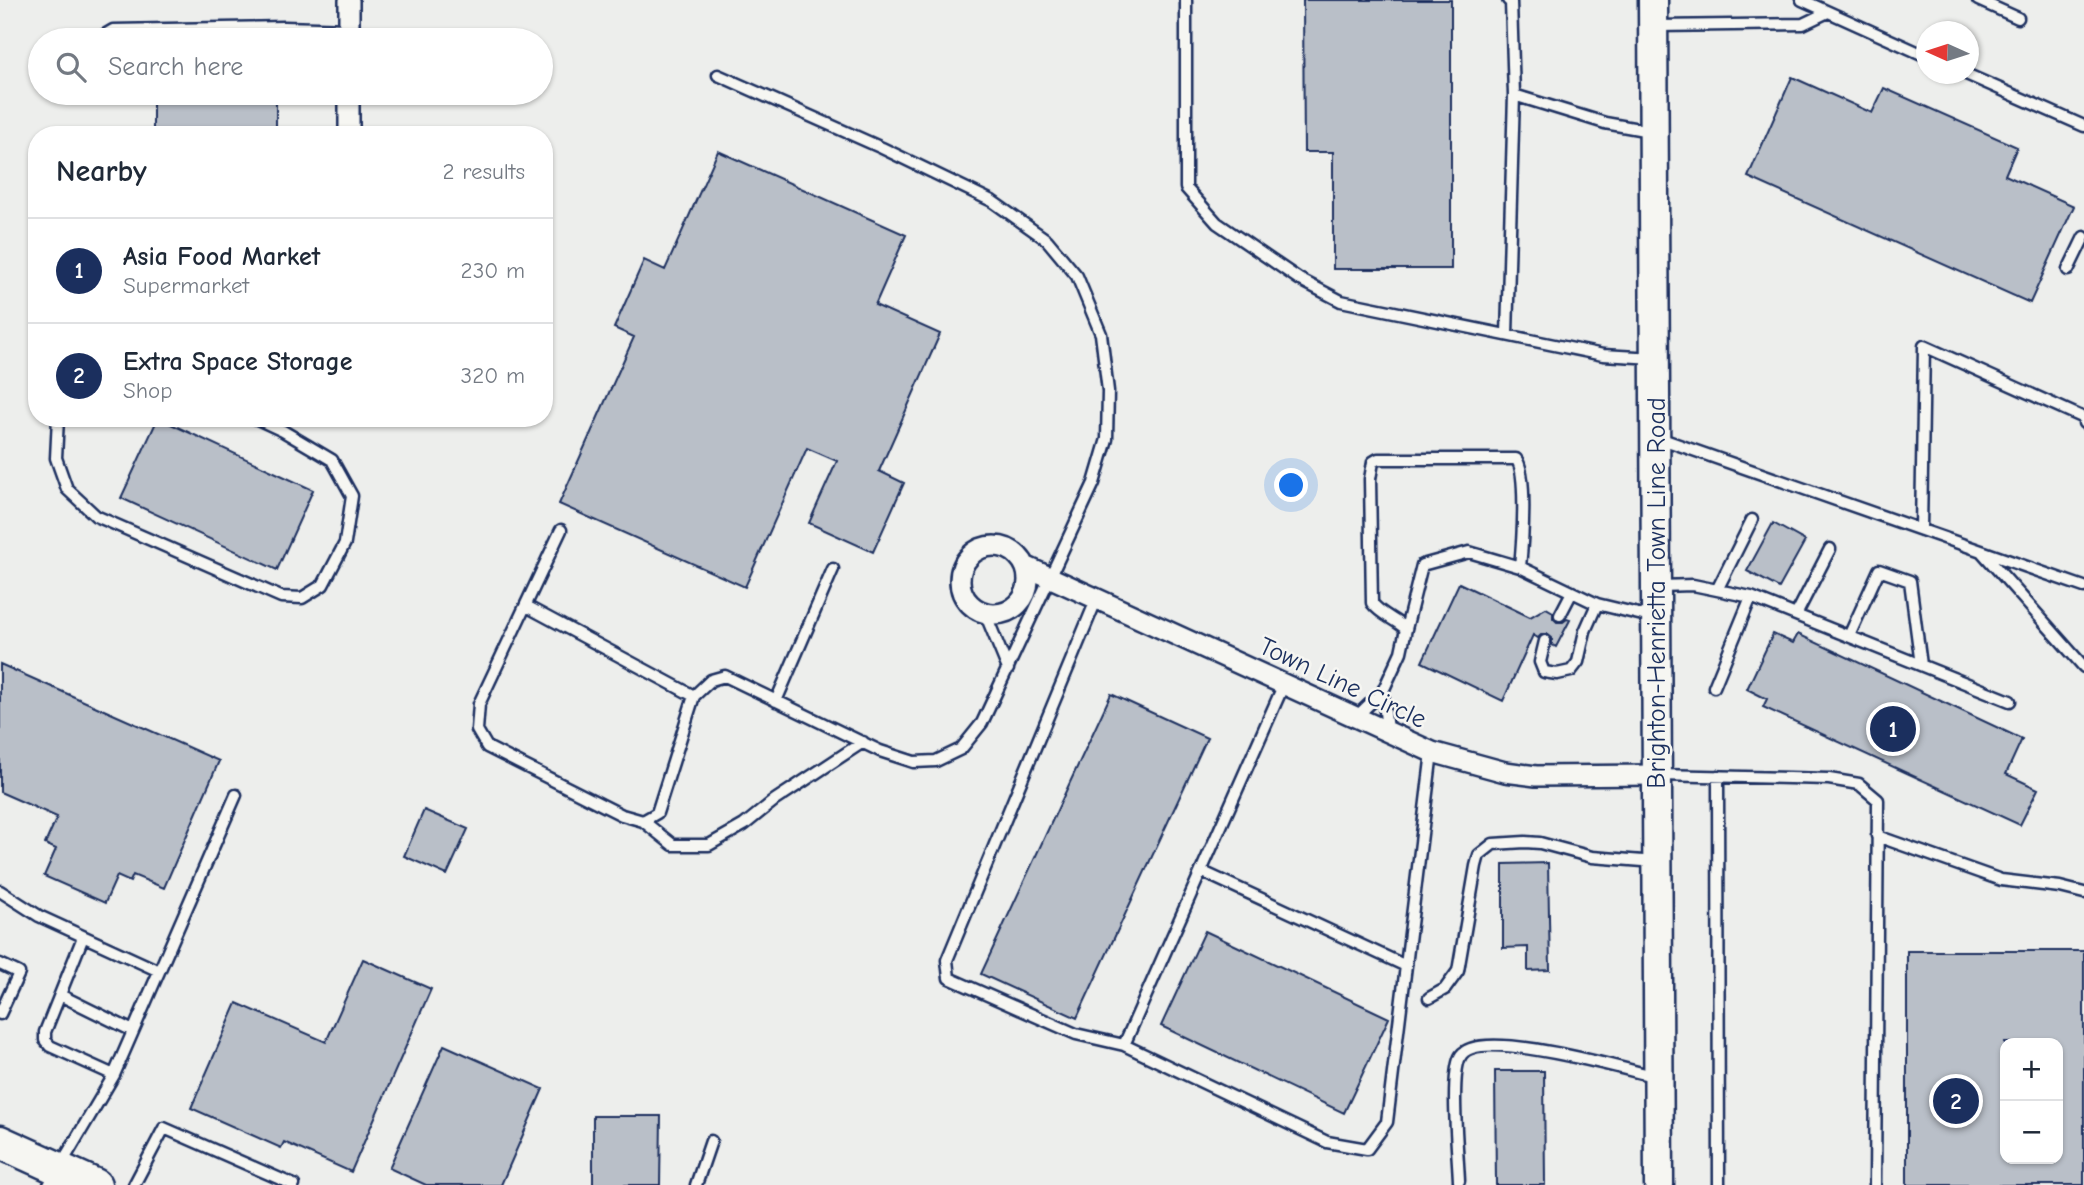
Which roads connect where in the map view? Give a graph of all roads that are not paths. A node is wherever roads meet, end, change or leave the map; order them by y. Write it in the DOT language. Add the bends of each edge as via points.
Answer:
graph roads {
  1 [pos="349,0"];
  2 [pos="1186,0"];
  3 [pos="1508,0"];
  4 [pos="1802,0"];
  5 [pos="1978,0"];
  6 [pos="1828,12"];
  7 [pos="1653,13"];
  8 [pos="2018,18"];
  9 [pos="227,28"];
  10 [pos="293,28"];
  11 [pos="349,28"];
  12 [pos="1916,51"];
  13 [pos="718,75"];
  14 [pos="1979,80"];
  15 [pos="1514,95"];
  16 [pos="349,105"];
  17 [pos="349,126"];
  18 [pos="2084,126"];
  19 [pos="1654,132"];
  20 [pos="2084,237"];
  21 [pos="2068,270"];
  22 [pos="1507,335"];
  23 [pos="1655,358"];
  24 [pos="2084,423"];
  25 [pos="58,427"];
  26 [pos="274,427"];
  27 [pos="285,427"];
  28 [pos="283,431"];
  29 [pos="1655,437"];
  30 [pos="1752,520"];
  31 [pos="561,530"];
  32 [pos="1920,530"];
  33 [pos="1830,549"];
  34 [pos="1982,551"];
  35 [pos="1025,566"];
  36 [pos="1520,567"];
  37 [pos="833,569"];
  38 [pos="1051,577"];
  39 [pos="1656,586"];
  40 [pos="2084,587"];
  41 [pos="1718,588"];
  42 [pos="1572,592"];
  43 [pos="1751,597"];
  44 [pos="1097,598"];
  45 [pos="1597,604"];
  46 [pos="526,606"];
  47 [pos="985,613"];
  48 [pos="1560,615"];
  49 [pos="1796,615"];
  50 [pos="1656,618"];
  51 [pos="1406,629"];
  52 [pos="1849,636"];
  53 [pos="1545,642"];
  54 [pos="1921,665"];
  55 [pos="2084,667"];
  56 [pos="1008,669"];
  57 [pos="1284,684"];
  58 [pos="1714,687"];
  59 [pos="1383,691"];
  60 [pos="694,696"];
  61 [pos="776,701"];
  62 [pos="2010,701"];
  63 [pos="1356,717"];
  64 [pos="1387,732"];
  65 [pos="863,743"];
  66 [pos="1432,752"];
  67 [pos="1656,775"];
  68 [pos="1718,776"];
  69 [pos="236,795"];
  70 [pos="643,821"];
  71 [pos="1877,836"];
  72 [pos="1657,862"];
  73 [pos="1201,871"];
  74 [pos="0,891"];
  75 [pos="2084,893"];
  76 [pos="83,937"];
  77 [pos="0,964"];
  78 [pos="1406,966"];
  79 [pos="159,971"];
  80 [pos="60,995"];
  81 [pos="1429,998"];
  82 [pos="0,1014"];
  83 [pos="133,1031"];
  84 [pos="1124,1045"];
  85 [pos="114,1075"];
  86 [pos="1658,1077"];
  87 [pos="711,1141"];
  88 [pos="0,1142"];
  89 [pos="53,1176"];
  90 [pos="1460,1181"];
  91 [pos="95,1185"];
  92 [pos="134,1185"];
  93 [pos="295,1185"];
  94 [pos="696,1185"];
  95 [pos="1658,1185"];
  96 [pos="1719,1185"];
  97 [pos="1875,1185"];
  1 -- 11 [label="street"];
  2 -- 22 [label="lane" via="1186,188 1217,223 1299,279 1341,301"];
  3 -- 15 [label="lane"];
  4 -- 6 [label="lane"];
  5 -- 8 [label="lane"];
  6 -- 7 [label="lane" via="1803,24"];
  6 -- 12 [label="lane"];
  7 -- 19 [label="street, Brighton-Henrietta Town Line Road"];
  9 -- 10 [label="lane"];
  13 -- 38 [label="lane" via="992,201 1047,240 1077,276 1101,334 1108,391 1107,439 1094,483"];
  14 -- 18 [label="lane"];
  15 -- 19 [label="lane" via="1605,123"];
  15 -- 22 [label="lane"];
  16 -- 17 [label="street"];
  19 -- 23 [label="street, Brighton-Henrietta Town Line Road"];
  20 -- 21 [label="lane"];
  22 -- 23 [label="lane" via="1603,355"];
  23 -- 29 [label="street, Brighton-Henrietta Town Line Road"];
  24 -- 32 [label="lane" via="2084,418 1924,346"];
  25 -- 28 [label="lane" via="56,458 67,489 96,516 281,597 302,598 323,585 345,543 352,496 332,460"];
  26 -- 28 [label="lane"];
  27 -- 28 [label="lane"];
  29 -- 32 [label="lane"];
  29 -- 39 [label="street, Brighton-Henrietta Town Line Road"];
  30 -- 41 [label="lane"];
  31 -- 46 [label="lane"];
  32 -- 34 [label="lane"];
  33 -- 49 [label="lane"];
  34 -- 40 [label="lane"];
  34 -- 55 [label="lane"];
  35 -- 38 [label="street, Town Line Circle"];
  35 -- 47 [label="street" via="1027,587 1016,606"];
  35 -- 47 [label="street, Town Line Circle" via="1009,549 998,546 986,546 967,558 959,580 961,592 975,609"];
  36 -- 42 [label="lane"];
  36 -- 51 [label="lane" via="1469,552 1422,565"];
  36 -- 51 [label="lane" via="1522,470 1516,459 1378,459 1370,479 1372,603"];
  37 -- 61 [label="lane"];
  38 -- 44 [label="street, Town Line Circle"];
  38 -- 56 [label="lane"];
  39 -- 41 [label="lane"];
  39 -- 50 [label="street, Brighton-Henrietta Town Line Road"];
  41 -- 43 [label="lane"];
  42 -- 45 [label="lane"];
  42 -- 48 [label="lane"];
  43 -- 49 [label="lane"];
  43 -- 58 [label="lane"];
  44 -- 57 [label="street, Town Line Circle"];
  44 -- 84 [label="lane" via="947,960 949,978 1076,1034"];
  45 -- 50 [label="lane"];
  45 -- 53 [label="lane" via="1571,671 1545,672 1540,662"];
  46 -- 60 [label="lane"];
  46 -- 70 [label="lane" via="480,704 477,730 486,747 622,816"];
  47 -- 56 [label="lane"];
  49 -- 52 [label="lane"];
  50 -- 67 [label="street, Brighton-Henrietta Town Line Road"];
  51 -- 59 [label="lane"];
  52 -- 54 [label="lane"];
  52 -- 54 [label="lane" via="1879,570 1910,581"];
  54 -- 62 [label="lane"];
  56 -- 65 [label="lane" via="982,723 961,750 936,761 914,762"];
  57 -- 63 [label="street, Town Line Circle"];
  57 -- 73 [label="lane"];
  59 -- 63 [label="lane"];
  59 -- 64 [label="lane"];
  60 -- 61 [label="lane" via="711,680 725,676"];
  60 -- 70 [label="lane" via="657,813"];
  61 -- 65 [label="lane"];
  63 -- 64 [label="street, Town Line Circle"];
  64 -- 66 [label="street, Town Line Circle"];
  65 -- 70 [label="lane" via="709,845 673,845"];
  66 -- 67 [label="street, Town Line Circle" via="1536,776"];
  66 -- 78 [label="lane"];
  67 -- 68 [label="lane"];
  67 -- 72 [label="street, Brighton-Henrietta Town Line Road"];
  68 -- 71 [label="lane" via="1859,784 1878,800"];
  68 -- 96 [label="lane"];
  69 -- 79 [label="lane"];
  71 -- 75 [label="lane" via="2001,880"];
  71 -- 97 [label="lane"];
  72 -- 81 [label="lane" via="1592,857 1541,843 1485,849 1476,866 1458,971 1445,989"];
  72 -- 86 [label="street, Brighton-Henrietta Town Line Road"];
  73 -- 78 [label="lane"];
  73 -- 84 [label="lane"];
  74 -- 76 [label="lane"];
  76 -- 79 [label="lane"];
  76 -- 80 [label="lane"];
  77 -- 82 [label="lane" via="19,973"];
  78 -- 84 [label="lane" via="1387,1122 1367,1149 1327,1142"];
  79 -- 83 [label="lane"];
  80 -- 83 [label="lane"];
  80 -- 85 [label="lane" via="45,1032 50,1046"];
  83 -- 85 [label="lane"];
  85 -- 89 [label="lane"];
  86 -- 90 [label="lane" via="1524,1047 1467,1049 1461,1054 1455,1082"];
  86 -- 95 [label="street, Brighton-Henrietta Town Line Road"];
  87 -- 94 [label="lane"];
  88 -- 89 [label="main road"];
  89 -- 91 [label="main road"];
  92 -- 93 [label="lane" via="164,1128"];
}
